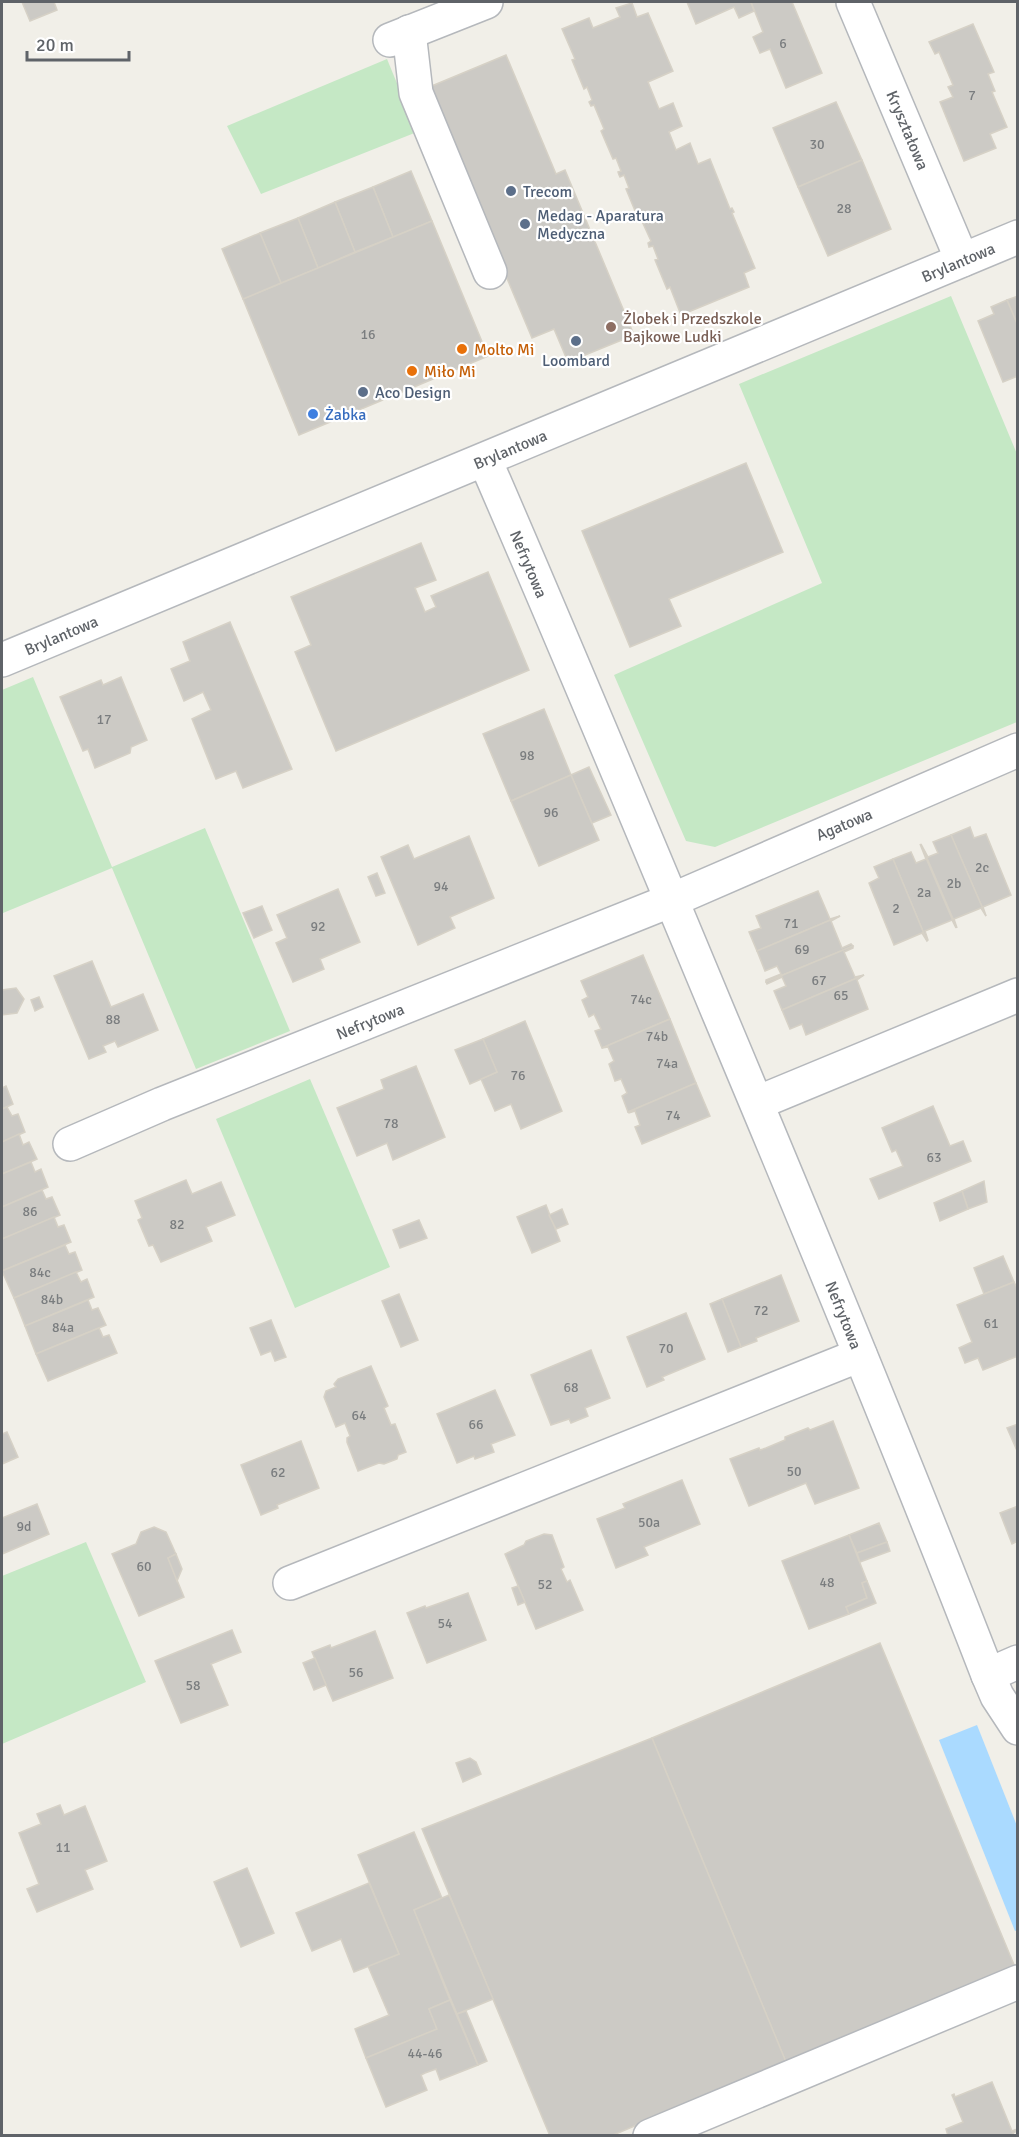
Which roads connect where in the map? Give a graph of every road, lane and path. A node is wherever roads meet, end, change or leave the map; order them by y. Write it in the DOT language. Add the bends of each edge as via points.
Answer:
graph roads {
  1 [pos="486,2"];
  2 [pos="853,2"];
  3 [pos="1017,237"];
  4 [pos="962,260"];
  5 [pos="490,272"];
  6 [pos="485,460"];
  7 [pos="2,660"];
  8 [pos="1017,750"];
  9 [pos="672,900"];
  10 [pos="1017,995"];
  11 [pos="757,1103"];
  12 [pos="70,1144"];
  13 [pos="860,1355"];
  14 [pos="290,1582"];
  15 [pos="1003,1668"];
  16 [pos="1017,1728"];
  17 [pos="1017,1982"];
  18 [pos="650,2136"];
  1 -- 5 [label="street" via="398,36 416,93"];
  2 -- 4 [label="street, Kryształowa"];
  3 -- 4 [label="street, Brylantowa"];
  4 -- 6 [label="street, Brylantowa"];
  6 -- 7 [label="street, Brylantowa"];
  6 -- 9 [label="street, Nefrytowa"];
  8 -- 9 [label="street, Agatowa"];
  9 -- 11 [label="street, Nefrytowa"];
  9 -- 12 [label="street, Nefrytowa"];
  10 -- 11 [label="street"];
  11 -- 13 [label="street, Nefrytowa"];
  13 -- 14 [label="street"];
  13 -- 15 [label="street, Nefrytowa" via="923,1505"];
  15 -- 16 [label="street, Nefrytowa" via="997,1696"];
  17 -- 18 [label="street"];
}
